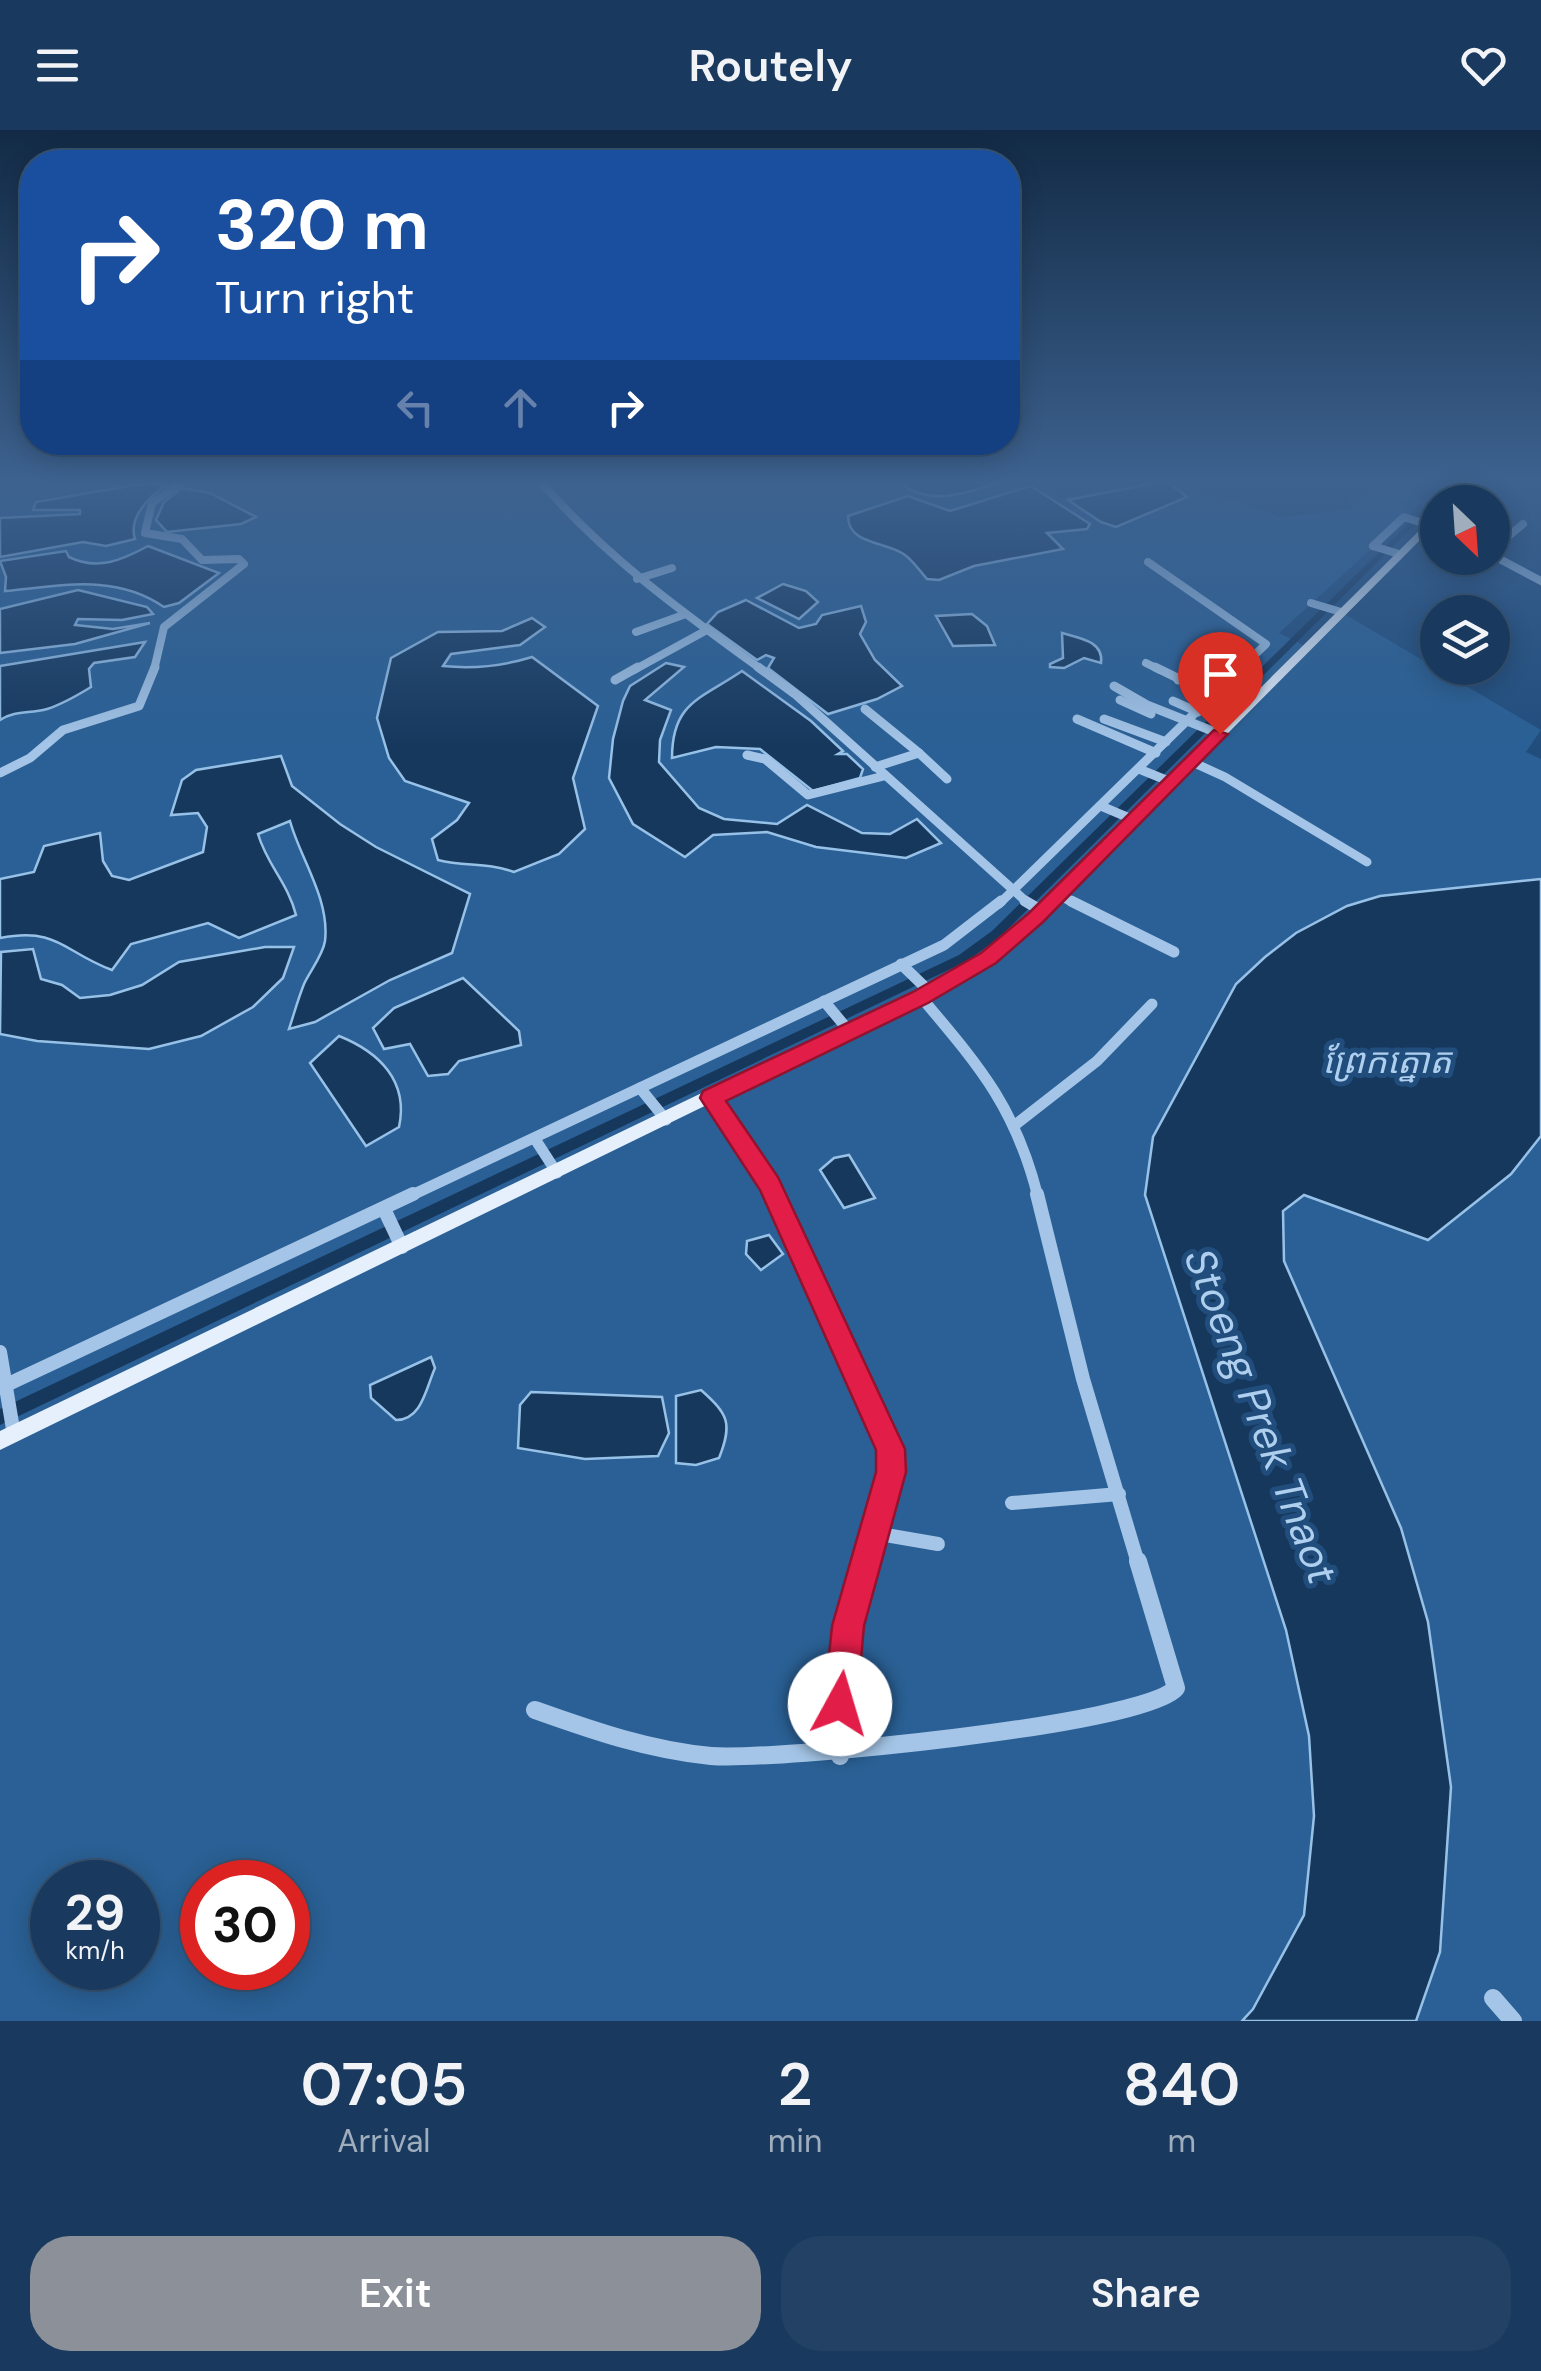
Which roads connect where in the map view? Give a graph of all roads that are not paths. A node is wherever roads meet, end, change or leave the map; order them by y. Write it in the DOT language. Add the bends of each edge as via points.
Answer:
graph roads {
  1 [pos="236,570"];
  2 [pos="627,570"];
  3 [pos="665,570"];
  4 [pos="1160,570"];
  5 [pos="1378,570"];
  6 [pos="637,579"];
  7 [pos="1315,604"];
  8 [pos="1337,611"];
  9 [pos="683,616"];
  10 [pos="636,632"];
  11 [pos="705,632"];
  12 [pos="1190,660"];
  13 [pos="1146,663"];
  14 [pos="615,680"];
  15 [pos="1178,680"];
  16 [pos="1114,686"];
  17 [pos="1215,699"];
  18 [pos="1120,700"];
  19 [pos="1173,702"];
  20 [pos="1238,708"];
  21 [pos="866,709"];
  22 [pos="1077,719"];
  23 [pos="1104,719"];
  24 [pos="1190,721"];
  25 [pos="1214,732"];
  26 [pos="1166,742"];
  27 [pos="1156,752"];
  28 [pos="919,753"];
  29 [pos="747,755"];
  30 [pos="1192,762"];
  31 [pos="875,767"];
  32 [pos="1142,770"];
  33 [pos="0,773"];
  34 [pos="884,776"];
  35 [pos="947,778"];
  36 [pos="1166,780"];
  37 [pos="1101,806"];
  38 [pos="1134,820"];
  39 [pos="1367,862"];
  40 [pos="1014,894"];
  41 [pos="1058,895"];
  42 [pos="1037,909"];
  43 [pos="1174,952"];
  44 [pos="901,964"];
  45 [pos="925,995"];
  46 [pos="1152,1004"];
  47 [pos="827,1005"];
  48 [pos="846,1027"];
  49 [pos="640,1088"];
  50 [pos="711,1098"];
  51 [pos="666,1120"];
  52 [pos="1015,1125"];
  53 [pos="537,1142"];
  54 [pos="552,1167"];
  55 [pos="384,1209"];
  56 [pos="402,1248"];
  57 [pos="0,1352"];
  58 [pos="4,1390"];
  59 [pos="7,1438"];
  60 [pos="1119,1494"];
  61 [pos="1012,1502"];
  62 [pos="874,1533"];
  63 [pos="938,1544"];
  64 [pos="535,1710"];
  65 [pos="840,1756"];
  66 [pos="1493,1998"];
  67 [pos="1512,2021"];
  1 -- 33 [label="street" via="164,626 138,706 63,730"];
  2 -- 6 [label="street"];
  3 -- 6 [label="street"];
  4 -- 17 [label="street" via="1266,644"];
  5 -- 8 [label="main road"];
  6 -- 9 [label="street"];
  7 -- 8 [label="street"];
  8 -- 20 [label="main road"];
  9 -- 10 [label="street"];
  9 -- 11 [label="street"];
  11 -- 14 [label="street"];
  11 -- 31 [label="street" via="782,684"];
  12 -- 15 [label="street" via="1195,664"];
  13 -- 15 [label="street"];
  15 -- 17 [label="street"];
  16 -- 24 [label="street"];
  17 -- 20 [label="street"];
  17 -- 24 [label="street"];
  18 -- 24 [label="street"];
  19 -- 24 [label="street"];
  20 -- 25 [label="main road"];
  21 -- 28 [label="street"];
  22 -- 27 [label="street"];
  23 -- 26 [label="street"];
  24 -- 25 [label="street"];
  24 -- 26 [label="street"];
  25 -- 30 [label="main road"];
  26 -- 27 [label="street"];
  27 -- 32 [label="street"];
  28 -- 31 [label="street"];
  28 -- 35 [label="street"];
  29 -- 34 [label="street" via="765,759 808,795"];
  30 -- 36 [label="main road"];
  30 -- 39 [label="street"];
  31 -- 34 [label="street"];
  32 -- 36 [label="street"];
  32 -- 37 [label="street"];
  34 -- 40 [label="street"];
  36 -- 38 [label="main road"];
  37 -- 38 [label="street"];
  37 -- 40 [label="street"];
  38 -- 41 [label="main road"];
  40 -- 42 [label="street"];
  40 -- 44 [label="street" via="964,932"];
  41 -- 42 [label="main road"];
  41 -- 43 [label="street"];
  42 -- 45 [label="main road" via="988,958"];
  44 -- 45 [label="street"];
  44 -- 47 [label="street"];
  45 -- 48 [label="main road"];
  45 -- 52 [label="street"];
  46 -- 52 [label="street" via="1097,1061"];
  47 -- 48 [label="street"];
  47 -- 49 [label="street"];
  48 -- 50 [label="main road"];
  49 -- 51 [label="street"];
  49 -- 53 [label="street"];
  50 -- 51 [label="main road"];
  50 -- 62 [label="street" via="770,1185 886,1435 891,1472"];
  51 -- 54 [label="main road"];
  52 -- 60 [label="street" via="1036,1179 1046,1241"];
  53 -- 54 [label="street"];
  53 -- 55 [label="street"];
  54 -- 56 [label="main road"];
  55 -- 56 [label="street"];
  55 -- 58 [label="street"];
  56 -- 59 [label="main road"];
  57 -- 58 [label="street"];
  58 -- 59 [label="street"];
  60 -- 61 [label="street"];
  60 -- 65 [label="street" via="1173,1674 1170,1695 1090,1715"];
  62 -- 63 [label="street"];
  62 -- 65 [label="street" via="848,1626"];
  64 -- 65 [label="street" via="628,1743 715,1757"];
  66 -- 67 [label="street"];
}
